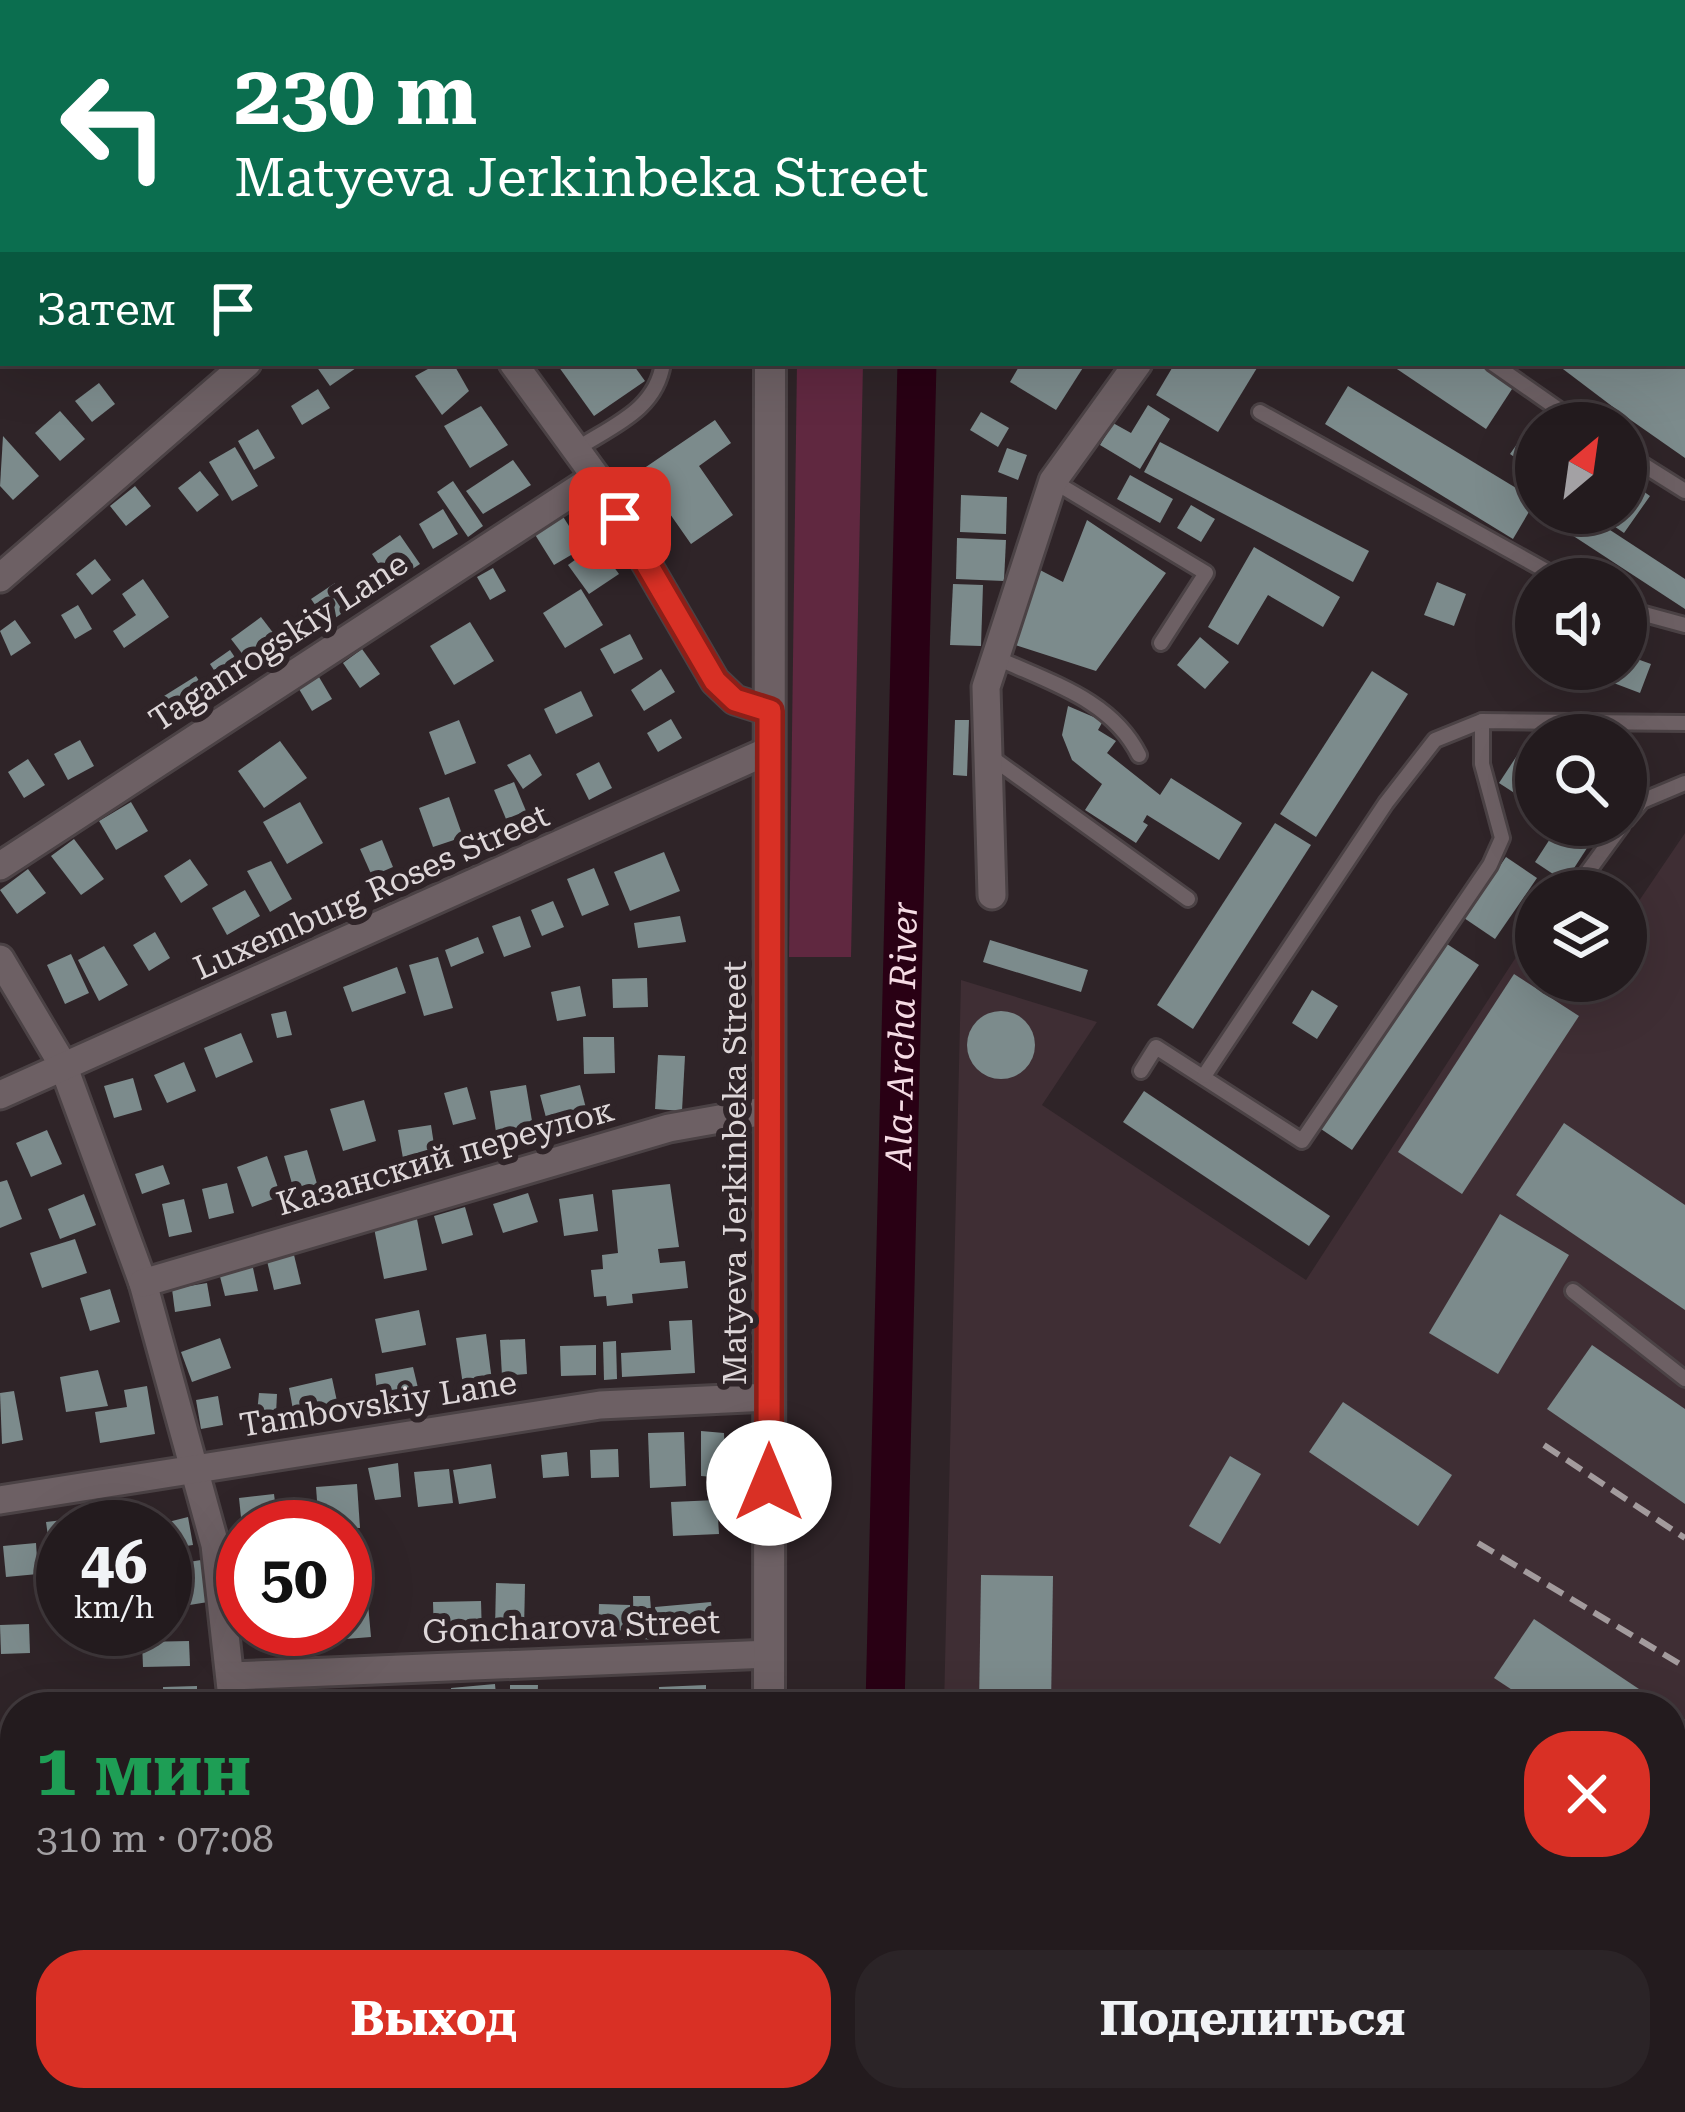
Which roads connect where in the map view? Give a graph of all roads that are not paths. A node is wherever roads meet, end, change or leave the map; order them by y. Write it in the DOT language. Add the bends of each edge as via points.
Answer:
graph roads {
  1 [pos="244,366"];
  2 [pos="514,366"];
  3 [pos="662,366"];
  4 [pos="770,366"];
  5 [pos="1136,366"];
  6 [pos="1496,366"];
  7 [pos="1548,402"];
  8 [pos="1260,412"];
  9 [pos="574,450"];
  10 [pos="1647,467"];
  11 [pos="596,477"];
  12 [pos="1052,481"];
  13 [pos="1685,491"];
  14 [pos="1523,558"];
  15 [pos="0,578"];
  16 [pos="1647,615"];
  17 [pos="1685,625"];
  18 [pos="1161,643"];
  19 [pos="997,658"];
  20 [pos="770,711"];
  21 [pos="1482,721"];
  22 [pos="1685,723"];
  23 [pos="770,750"];
  24 [pos="988,755"];
  25 [pos="1139,755"];
  26 [pos="1685,783"];
  27 [pos="1647,800"];
  28 [pos="0,866"];
  29 [pos="992,895"];
  30 [pos="1188,899"];
  31 [pos="0,959"];
  32 [pos="63,1065"];
  33 [pos="1141,1071"];
  34 [pos="1204,1076"];
  35 [pos="0,1095"];
  36 [pos="770,1110"];
  37 [pos="143,1283"];
  38 [pos="1573,1291"];
  39 [pos="1685,1379"];
  40 [pos="769,1397"];
  41 [pos="192,1469"];
  42 [pos="0,1500"];
  43 [pos="770,1654"];
  44 [pos="232,1676"];
  45 [pos="233,1692"];
  46 [pos="769,1692"];
  1 -- 15 [label="street"];
  2 -- 9 [label="street"];
  3 -- 9 [label="lane" via="636,413"];
  4 -- 20 [label="main road, Matyeva Jerkinbeka Street"];
  5 -- 12 [label="street"];
  6 -- 7 [label="lane"];
  8 -- 14 [label="lane"];
  9 -- 11 [label="street"];
  10 -- 13 [label="lane"];
  11 -- 20 [label="street" via="715,681 735,700"];
  11 -- 28 [label="street, Taganrogskiy Lane"];
  12 -- 18 [label="lane" via="1206,573"];
  12 -- 19 [label="street"];
  16 -- 17 [label="lane"];
  19 -- 24 [label="street" via="986,687"];
  19 -- 25 [label="lane" via="1106,713"];
  20 -- 23 [label="main road, Matyeva Jerkinbeka Street"];
  21 -- 22 [label="lane"];
  21 -- 34 [label="lane" via="1435,740"];
  21 -- 34 [label="lane" via="1482,764 1502,838 1302,1141"];
  23 -- 32 [label="street, Luxemburg Roses Street"];
  23 -- 36 [label="main road, Matyeva Jerkinbeka Street"];
  24 -- 29 [label="street"];
  24 -- 30 [label="lane"];
  26 -- 27 [label="lane"];
  31 -- 32 [label="street"];
  32 -- 35 [label="street, Luxemburg Roses Street"];
  32 -- 37 [label="street"];
  33 -- 34 [label="lane" via="1156,1047"];
  36 -- 37 [label="street, Казанский переулок" via="669,1128"];
  36 -- 40 [label="main road, Matyeva Jerkinbeka Street"];
  37 -- 41 [label="street"];
  38 -- 39 [label="lane"];
  40 -- 41 [label="street, Tambovskiy Lane" via="599,1405"];
  40 -- 43 [label="main road, Matyeva Jerkinbeka Street"];
  41 -- 42 [label="street, Tambovskiy Lane"];
  41 -- 44 [label="street" via="215,1545"];
  43 -- 44 [label="street, Goncharova Street"];
  43 -- 46 [label="main road, Matyeva Jerkinbeka Street"];
  44 -- 45 [label="street"];
}
